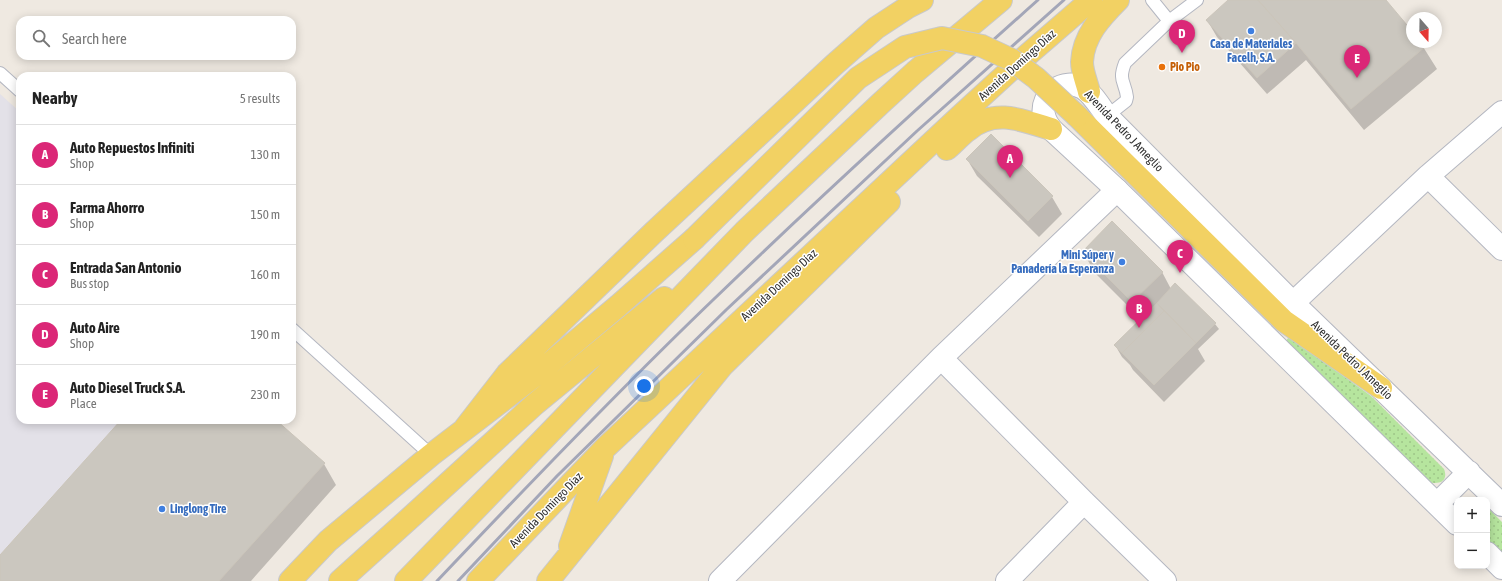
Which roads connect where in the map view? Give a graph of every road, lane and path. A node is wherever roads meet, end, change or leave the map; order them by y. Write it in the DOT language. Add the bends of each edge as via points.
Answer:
graph roads {
  1 [pos="922,0"];
  2 [pos="1001,0"];
  3 [pos="1091,0"];
  4 [pos="1118,0"];
  5 [pos="1152,0"];
  6 [pos="1197,0"];
  7 [pos="1169,21"];
  8 [pos="0,73"];
  9 [pos="16,87"];
  10 [pos="1090,92"];
  11 [pos="1502,112"];
  12 [pos="1107,116"];
  13 [pos="1051,129"];
  14 [pos="1428,176"];
  15 [pos="1117,190"];
  16 [pos="745,231"];
  17 [pos="1502,249"];
  18 [pos="1293,303"];
  19 [pos="296,333"];
  20 [pos="940,358"];
  21 [pos="1381,388"];
  22 [pos="465,428"];
  23 [pos="605,448"];
  24 [pos="431,455"];
  25 [pos="1469,472"];
  26 [pos="1084,502"];
  27 [pos="1437,504"];
  28 [pos="1502,505"];
  29 [pos="1454,521"];
  30 [pos="1490,556"];
  31 [pos="564,562"];
  32 [pos="1502,568"];
  33 [pos="290,581"];
  34 [pos="340,581"];
  35 [pos="406,581"];
  36 [pos="478,581"];
  37 [pos="548,581"];
  38 [pos="720,581"];
  39 [pos="1007,581"];
  40 [pos="1165,581"];
  1 -- 22 [label="main road" via="876,28 654,232 507,374"];
  2 -- 16 [label="main road" via="881,103"];
  3 -- 23 [label="main road, Avenida Domingo Díaz" via="958,118"];
  4 -- 10 [label="main road" via="1092,28 1085,44 1082,63"];
  5 -- 7 [label="lane"];
  6 -- 7 [label="lane"];
  7 -- 12 [label="lane" via="1125,63 1121,80 1126,100"];
  8 -- 9 [label="lane"];
  10 -- 12 [label="street, Avenida Pedro J Ameglio"];
  10 -- 13 [label="street, Avenida Pedro J Ameglio" via="1074,84 1056,88 1046,100 1044,108 1044,116"];
  11 -- 14 [label="street"];
  12 -- 18 [label="street, Avenida Pedro J Ameglio"];
  13 -- 15 [label="street, Avenida Pedro J Ameglio"];
  13 -- 31 [label="main road" via="1006,117 988,118 968,129 887,204 722,366"];
  14 -- 17 [label="street"];
  14 -- 18 [label="street"];
  15 -- 20 [label="street"];
  15 -- 27 [label="street, Avenida Pedro J Ameglio"];
  16 -- 34 [label="main road" via="535,404"];
  16 -- 35 [label="main road"];
  18 -- 21 [label="street, Avenida Pedro J Ameglio"];
  19 -- 24 [label="lane"];
  20 -- 26 [label="street"];
  20 -- 38 [label="street"];
  21 -- 22 [label="main road, bridge" via="1284,321 1036,78 1012,60 982,46 942,38 905,47 858,78 694,239 537,374"];
  21 -- 25 [label="street, Avenida Pedro J Ameglio"];
  22 -- 24 [label="main road"];
  23 -- 31 [label="main road"];
  23 -- 36 [label="main road, Avenida Domingo Díaz"];
  24 -- 33 [label="main road" via="328,541"];
  25 -- 27 [label="street"];
  25 -- 28 [label="street, Avenida Pedro J Ameglio"];
  26 -- 39 [label="street"];
  26 -- 40 [label="street"];
  27 -- 29 [label="street, Avenida Pedro J Ameglio"];
  30 -- 32 [label="street"];
  31 -- 37 [label="main road"];
}
